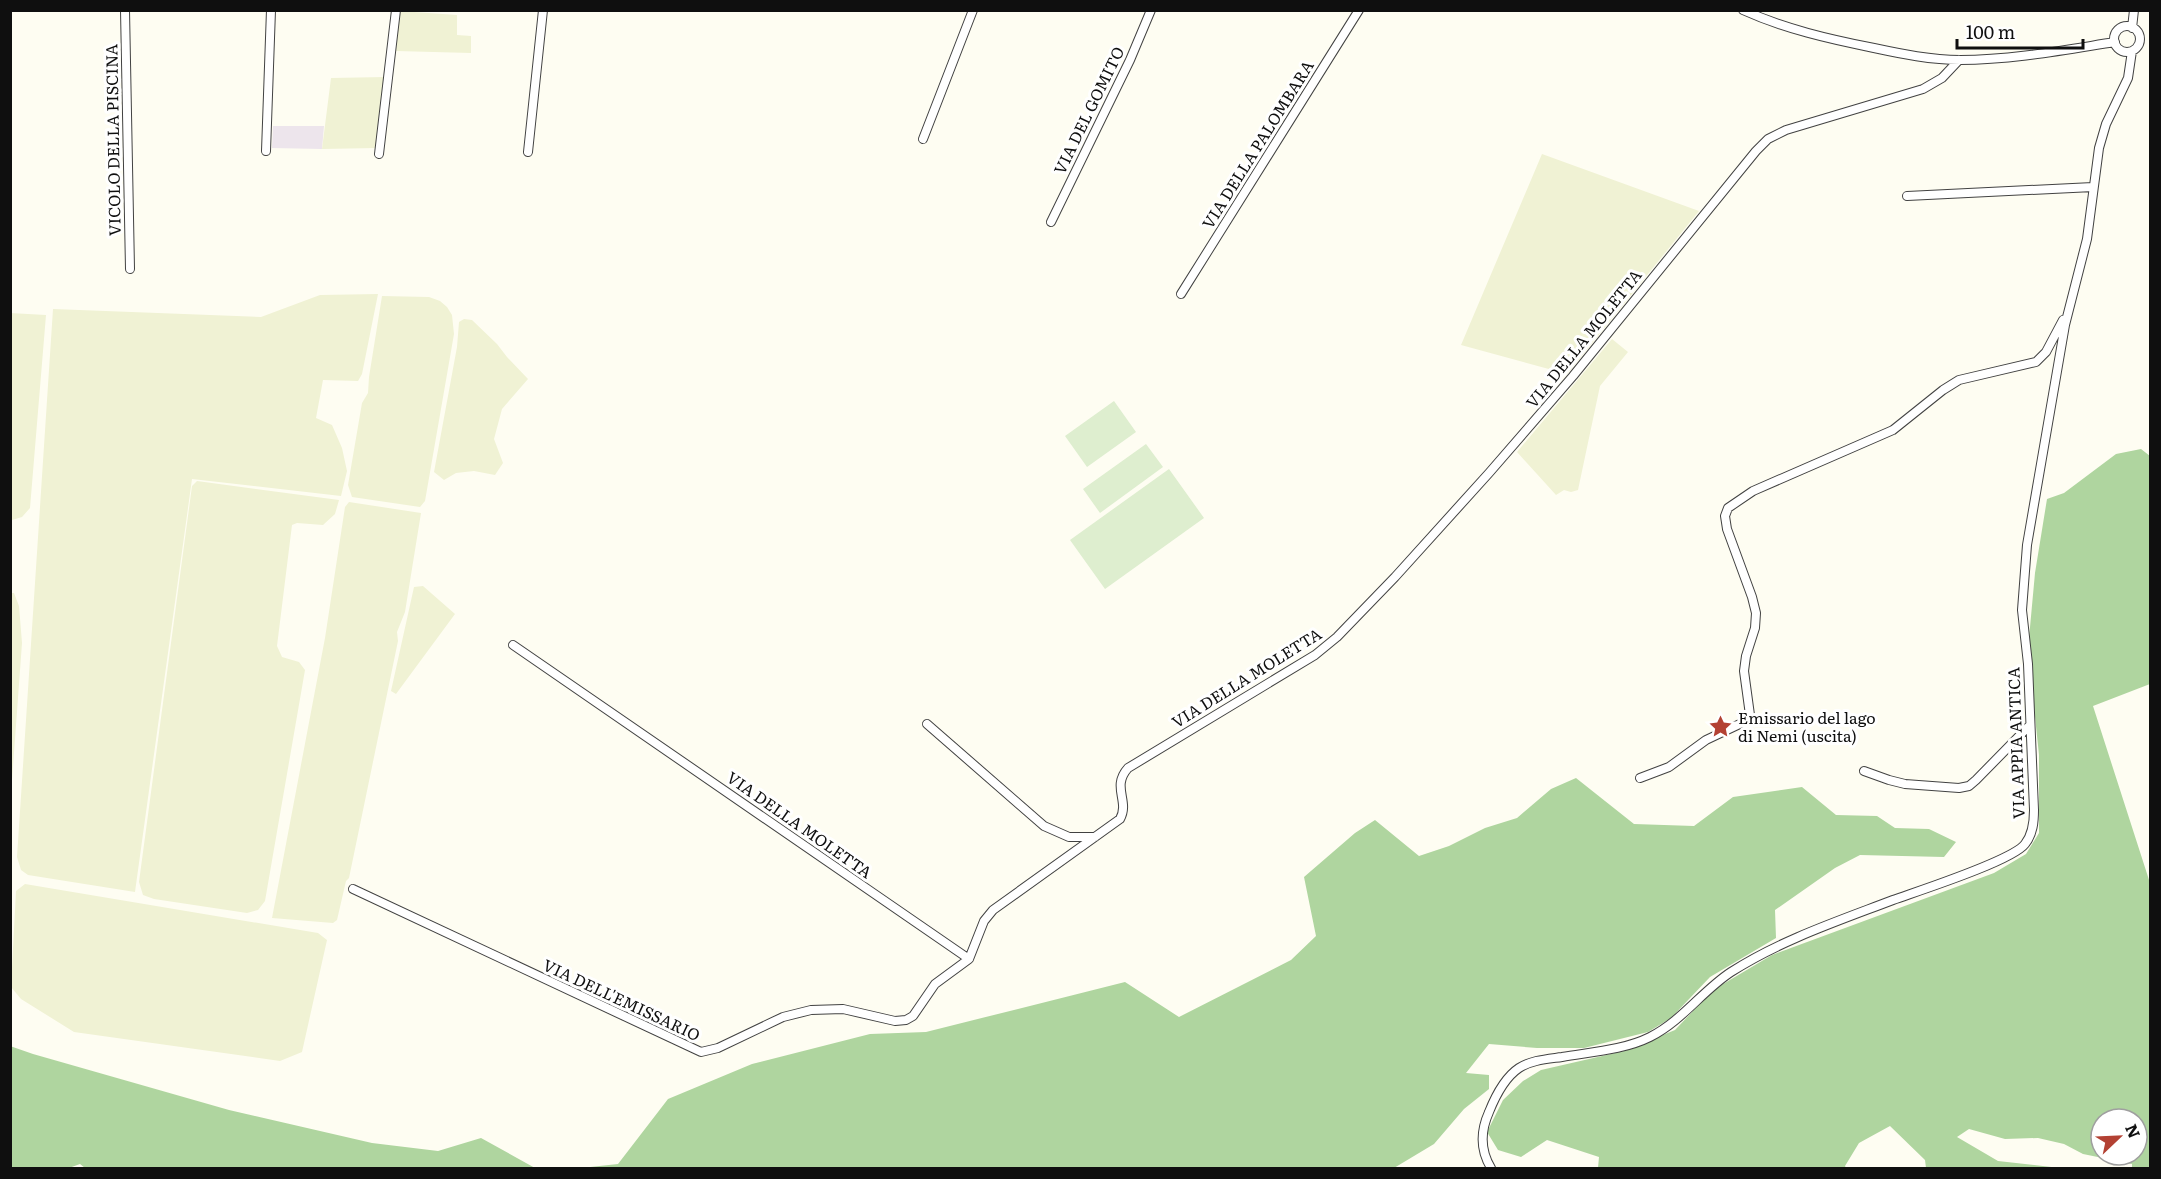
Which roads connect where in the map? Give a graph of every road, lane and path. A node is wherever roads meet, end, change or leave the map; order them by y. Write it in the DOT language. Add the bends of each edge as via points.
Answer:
graph roads {
  1 [pos="124,10"];
  2 [pos="271,10"];
  3 [pos="396,10"];
  4 [pos="543,10"];
  5 [pos="973,10"];
  6 [pos="1151,10"];
  7 [pos="1359,10"];
  8 [pos="1743,10"];
  9 [pos="2134,10"];
  10 [pos="2132,28"];
  11 [pos="2115,42"];
  12 [pos="2151,43"];
  13 [pos="2139,44"];
  14 [pos="2132,51"];
  15 [pos="1959,60"];
  16 [pos="923,139"];
  17 [pos="266,151"];
  18 [pos="528,152"];
  19 [pos="379,154"];
  20 [pos="2093,187"];
  21 [pos="1907,196"];
  22 [pos="1051,222"];
  23 [pos="130,269"];
  24 [pos="1181,294"];
  25 [pos="2068,309"];
  26 [pos="513,645"];
  27 [pos="927,724"];
  28 [pos="2030,725"];
  29 [pos="1864,771"];
  30 [pos="1640,778"];
  31 [pos="1096,837"];
  32 [pos="353,889"];
  33 [pos="969,959"];
  34 [pos="1491,1168"];
  1 -- 23 [label="street, VICOLO DELLA PISCINA"];
  2 -- 17 [label="street"];
  3 -- 19 [label="street"];
  4 -- 18 [label="street"];
  5 -- 16 [label="street"];
  6 -- 22 [label="street, VIA DEL GOMITO"];
  7 -- 24 [label="street, VIA DELLA PALOMBARA"];
  8 -- 15 [label="street" via="1828,38 1900,54"];
  9 -- 10 [label="street"];
  10 -- 11 [label="street" via="2117,31"];
  10 -- 13 [label="street" via="2138,33"];
  11 -- 14 [label="street" via="2121,51"];
  11 -- 15 [label="street"];
  12 -- 13 [label="street"];
  13 -- 14 [label="street"];
  14 -- 20 [label="street, VIA APPIA ANTICA" via="2128,78 2102,135"];
  15 -- 31 [label="street, VIA DELLA MOLETTA" via="1942,78 1923,89 1786,130 1761,146 1574,376 1395,578 1315,655 1128,768 1120,782 1123,814 1116,824"];
  20 -- 21 [label="street"];
  20 -- 25 [label="street, VIA APPIA ANTICA" via="2087,238"];
  25 -- 28 [label="street, VIA APPIA ANTICA" via="2028,537 2023,591"];
  25 -- 30 [label="street" via="2049,347 2036,362 1959,380 1893,430 1753,490 1728,508 1727,529 1756,613 1744,667 1750,715 1669,767"];
  26 -- 33 [label="street, VIA DELLA MOLETTA"];
  27 -- 31 [label="street" via="1044,826 1069,837"];
  28 -- 29 [label="street" via="1967,786 1899,783"];
  28 -- 34 [label="street, VIA APPIA ANTICA" via="2033,822 2028,840 2020,849 1770,951 1718,981 1677,1020 1647,1038 1614,1048 1538,1060 1521,1067 1501,1088 1484,1125 1482,1147"];
  31 -- 33 [label="street, VIA DELLA MOLETTA" via="991,912 981,925"];
  32 -- 33 [label="street, VIA DELL'EMISSARIO" via="701,1052 783,1017 811,1010 848,1009 895,1021 906,1020 914,1015 935,984"];
}
